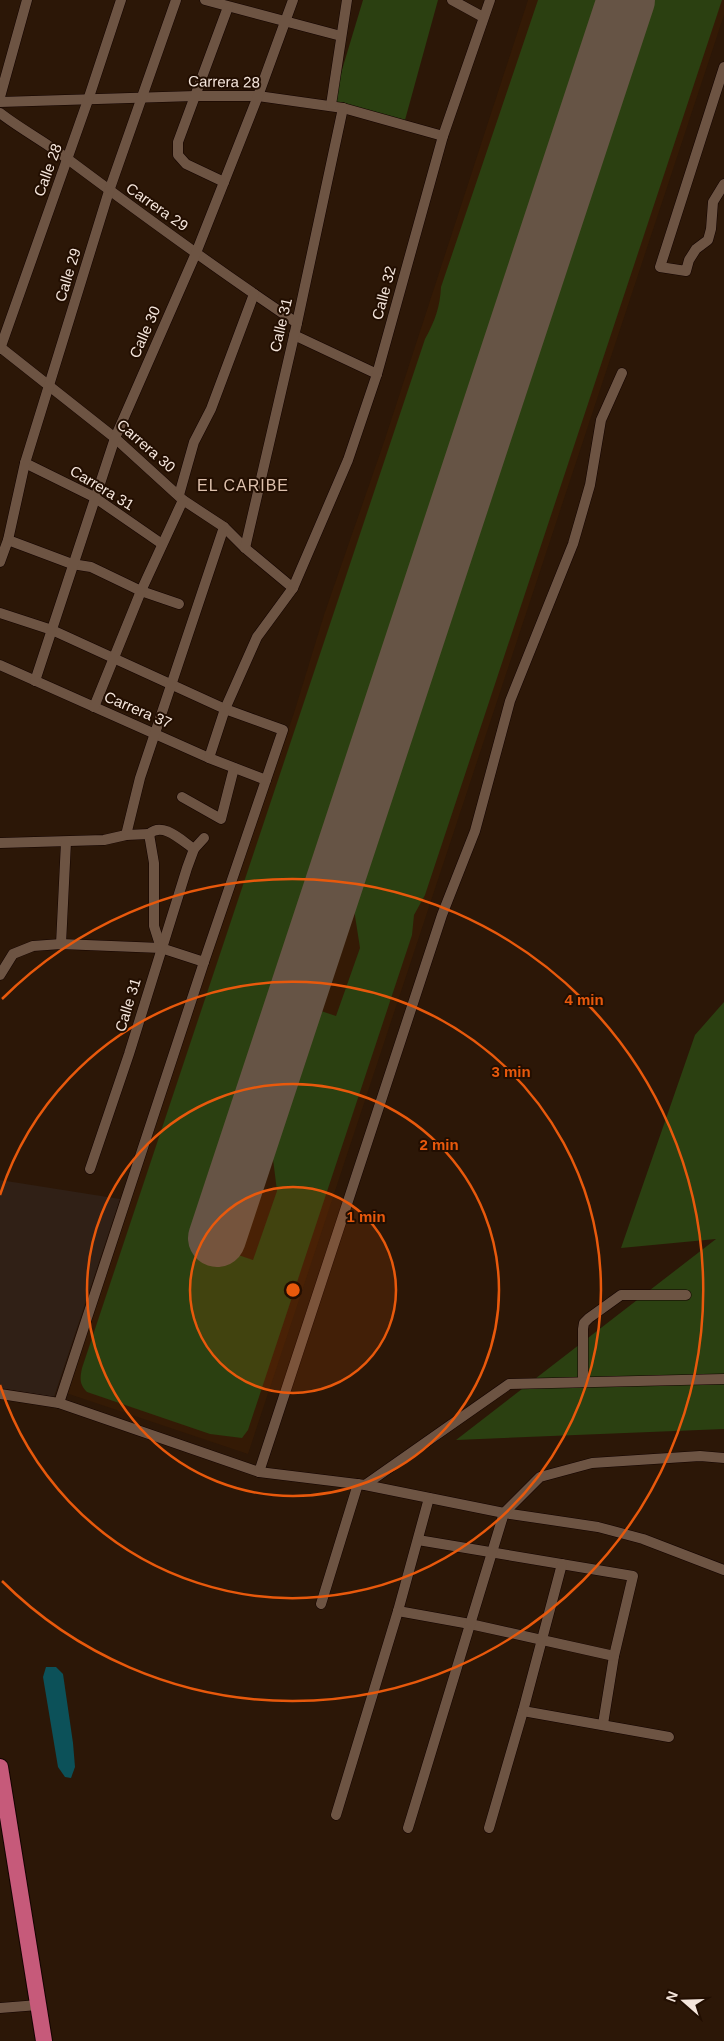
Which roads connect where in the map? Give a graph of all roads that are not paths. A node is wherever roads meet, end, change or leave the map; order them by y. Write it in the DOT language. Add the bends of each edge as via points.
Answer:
graph roads {
  1 [pos="27,0"];
  2 [pos="121,0"];
  3 [pos="176,0"];
  4 [pos="204,0"];
  5 [pos="293,0"];
  6 [pos="347,0"];
  7 [pos="452,0"];
  8 [pos="490,0"];
  9 [pos="222,4"];
  10 [pos="482,17"];
  11 [pos="285,21"];
  12 [pos="341,36"];
  13 [pos="724,67"];
  14 [pos="195,96"];
  15 [pos="258,96"];
  16 [pos="0,97"];
  17 [pos="141,98"];
  18 [pos="88,100"];
  19 [pos="0,102"];
  20 [pos="331,105"];
  21 [pos="343,108"];
  22 [pos="0,113"];
  23 [pos="443,136"];
  24 [pos="68,158"];
  25 [pos="224,182"];
  26 [pos="724,184"];
  27 [pos="109,191"];
  28 [pos="196,253"];
  29 [pos="254,294"];
  30 [pos="298,323"];
  31 [pos="294,335"];
  32 [pos="0,348"];
  33 [pos="622,373"];
  34 [pos="377,374"];
  35 [pos="50,387"];
  36 [pos="115,438"];
  37 [pos="25,463"];
  38 [pos="94,497"];
  39 [pos="181,497"];
  40 [pos="224,528"];
  41 [pos="8,540"];
  42 [pos="162,544"];
  43 [pos="245,548"];
  44 [pos="0,562"];
  45 [pos="72,564"];
  46 [pos="293,588"];
  47 [pos="141,591"];
  48 [pos="179,604"];
  49 [pos="0,613"];
  50 [pos="52,630"];
  51 [pos="113,659"];
  52 [pos="0,665"];
  53 [pos="35,681"];
  54 [pos="171,685"];
  55 [pos="94,707"];
  56 [pos="225,709"];
  57 [pos="155,733"];
  58 [pos="209,758"];
  59 [pos="234,768"];
  60 [pos="266,780"];
  61 [pos="182,798"];
  62 [pos="149,834"];
  63 [pos="126,835"];
  64 [pos="204,838"];
  65 [pos="66,842"];
  66 [pos="0,843"];
  67 [pos="194,849"];
  68 [pos="61,944"];
  69 [pos="161,948"];
  70 [pos="204,962"];
  71 [pos="0,975"];
  72 [pos="90,1169"];
  73 [pos="686,1295"];
  74 [pos="724,1379"];
  75 [pos="583,1382"];
  76 [pos="0,1394"];
  77 [pos="59,1403"];
  78 [pos="724,1458"];
  79 [pos="259,1472"];
  80 [pos="361,1485"];
  81 [pos="429,1498"];
  82 [pos="504,1513"];
  83 [pos="418,1540"];
  84 [pos="492,1552"];
  85 [pos="562,1564"];
  86 [pos="724,1570"];
  87 [pos="321,1604"];
  88 [pos="398,1611"];
  89 [pos="470,1624"];
  90 [pos="542,1639"];
  91 [pos="614,1656"];
  92 [pos="523,1711"];
  93 [pos="602,1724"];
  94 [pos="670,1737"];
  95 [pos="0,1767"];
  96 [pos="336,1815"];
  97 [pos="408,1828"];
  98 [pos="489,1828"];
  99 [pos="38,2005"];
  100 [pos="0,2008"];
  101 [pos="44,2041"];
  1 -- 16 [label="street"];
  2 -- 18 [label="street, Calle 28"];
  3 -- 17 [label="street, Calle 29"];
  4 -- 9 [label="street"];
  5 -- 11 [label="street, Calle 30"];
  6 -- 12 [label="street"];
  7 -- 10 [label="street"];
  8 -- 10 [label="street, Calle 32"];
  9 -- 11 [label="street"];
  9 -- 14 [label="street"];
  10 -- 23 [label="street, Calle 32"];
  11 -- 12 [label="street"];
  11 -- 15 [label="street, Calle 30"];
  12 -- 20 [label="street"];
  13 -- 26 [label="street" via="660,267 686,271 696,249 708,240 712,229 713,202"];
  14 -- 15 [label="street, Carrera 28"];
  14 -- 17 [label="street, Carrera 28"];
  14 -- 25 [label="street" via="178,142 178,155 186,164"];
  15 -- 20 [label="street, Carrera 28"];
  15 -- 25 [label="street, Calle 30"];
  17 -- 18 [label="street, Carrera 28"];
  17 -- 27 [label="street, Calle 29"];
  18 -- 19 [label="street, Carrera 28"];
  18 -- 24 [label="street, Calle 28"];
  20 -- 21 [label="street, Carrera 28"];
  21 -- 23 [label="street, Carrera 28"];
  21 -- 30 [label="street, Calle 31"];
  22 -- 24 [label="street, Carrera 29"];
  23 -- 34 [label="street, Calle 32"];
  24 -- 27 [label="street, Carrera 29"];
  24 -- 32 [label="street, Calle 28"];
  25 -- 28 [label="street, Calle 30"];
  27 -- 28 [label="street, Carrera 29"];
  27 -- 35 [label="street, Calle 29"];
  28 -- 29 [label="street, Carrera 29"];
  28 -- 36 [label="street, Calle 30"];
  29 -- 30 [label="street, Carrera 29"];
  29 -- 39 [label="street" via="211,409 194,442"];
  30 -- 31 [label="street, Calle 31"];
  31 -- 34 [label="street"];
  31 -- 43 [label="street, Calle 31"];
  32 -- 35 [label="street, Carrera 30"];
  33 -- 79 [label="street" via="601,420 590,485 572,544 510,701 475,831 442,915"];
  34 -- 46 [label="street, Calle 32" via="348,460"];
  35 -- 36 [label="street, Carrera 30"];
  35 -- 37 [label="street, Calle 29"];
  36 -- 38 [label="street, Calle 30"];
  36 -- 39 [label="street, Carrera 30"];
  37 -- 38 [label="street, Carrera 31"];
  37 -- 41 [label="street, Calle 29"];
  38 -- 42 [label="street, Carrera 31"];
  38 -- 45 [label="street, Calle 30"];
  39 -- 40 [label="street, Carrera 30"];
  39 -- 42 [label="street"];
  40 -- 43 [label="street, Carrera 30"];
  40 -- 54 [label="street"];
  41 -- 44 [label="street, Calle 29"];
  41 -- 45 [label="street"];
  42 -- 47 [label="street"];
  43 -- 46 [label="street, Carrera 30"];
  45 -- 47 [label="street" via="91,567"];
  45 -- 50 [label="street, Calle 30"];
  46 -- 56 [label="street, Calle 32" via="257,637"];
  47 -- 48 [label="street"];
  47 -- 51 [label="street"];
  49 -- 50 [label="street"];
  50 -- 51 [label="street"];
  50 -- 53 [label="street, Calle 30"];
  51 -- 54 [label="street"];
  51 -- 55 [label="street"];
  52 -- 53 [label="street, Carrera 37"];
  53 -- 55 [label="street, Carrera 37"];
  54 -- 56 [label="street"];
  54 -- 57 [label="street"];
  55 -- 57 [label="street, Carrera 37"];
  56 -- 58 [label="street, Calle 32"];
  56 -- 60 [label="street" via="283,730"];
  57 -- 58 [label="street, Carrera 37"];
  57 -- 63 [label="street"];
  58 -- 59 [label="street, Carrera 37"];
  59 -- 60 [label="street, Carrera 37"];
  59 -- 61 [label="street" via="221,819"];
  60 -- 70 [label="street"];
  62 -- 63 [label="street"];
  62 -- 67 [label="street" via="159,829 168,831"];
  62 -- 69 [label="street" via="154,862 154,926"];
  63 -- 65 [label="street"];
  64 -- 67 [label="street, Calle 31"];
  65 -- 66 [label="street"];
  65 -- 68 [label="street"];
  67 -- 69 [label="street, Calle 31"];
  68 -- 69 [label="street"];
  68 -- 71 [label="street" via="32,946 13,954"];
  69 -- 70 [label="street"];
  69 -- 72 [label="street, Calle 31"];
  70 -- 77 [label="street"];
  73 -- 75 [label="street" via="621,1295 589,1318 583,1328"];
  74 -- 75 [label="street"];
  75 -- 80 [label="street" via="509,1384"];
  76 -- 77 [label="street"];
  77 -- 79 [label="street"];
  78 -- 82 [label="street" via="700,1456 592,1464 540,1477"];
  79 -- 80 [label="street"];
  80 -- 81 [label="street"];
  80 -- 87 [label="street"];
  81 -- 82 [label="street"];
  81 -- 83 [label="street"];
  82 -- 84 [label="street"];
  82 -- 86 [label="street" via="634,1537"];
  83 -- 84 [label="street"];
  83 -- 88 [label="street"];
  84 -- 85 [label="street"];
  84 -- 89 [label="street"];
  85 -- 90 [label="street"];
  85 -- 91 [label="street" via="634,1576"];
  88 -- 89 [label="street"];
  88 -- 96 [label="street"];
  89 -- 90 [label="street"];
  89 -- 97 [label="street"];
  90 -- 91 [label="street"];
  90 -- 92 [label="street"];
  91 -- 93 [label="street"];
  92 -- 93 [label="street"];
  92 -- 98 [label="street"];
  93 -- 94 [label="street"];
  95 -- 99 [label="highway"];
  99 -- 100 [label="street"];
  99 -- 101 [label="highway"];
}
